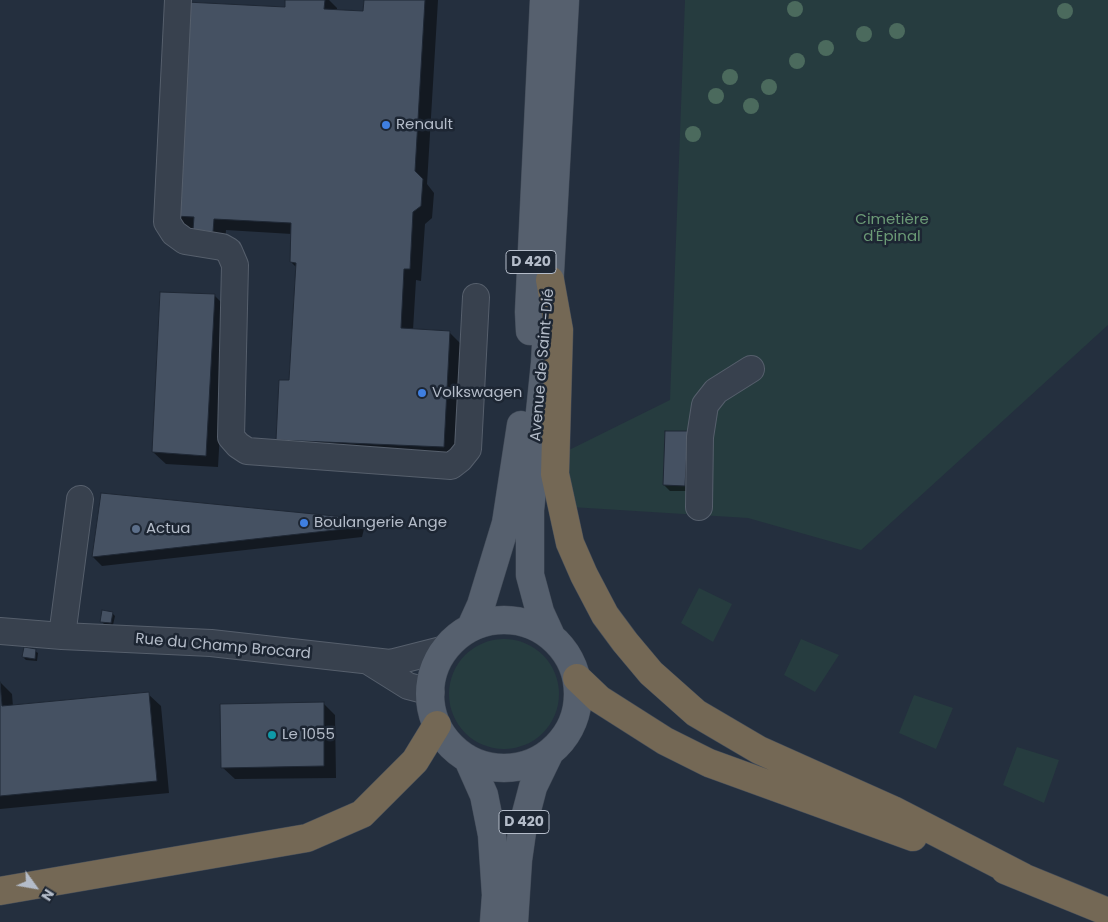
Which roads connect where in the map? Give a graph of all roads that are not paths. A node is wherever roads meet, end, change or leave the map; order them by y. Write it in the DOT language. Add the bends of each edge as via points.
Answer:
graph roads {
  1 [pos="178,0"];
  2 [pos="544,0"];
  3 [pos="566,0"];
  4 [pos="550,280"];
  5 [pos="476,297"];
  6 [pos="751,369"];
  7 [pos="80,499"];
  8 [pos="699,507"];
  9 [pos="472,627"];
  10 [pos="0,630"];
  11 [pos="62,636"];
  12 [pos="551,636"];
  13 [pos="445,649"];
  14 [pos="366,659"];
  15 [pos="577,678"];
  16 [pos="431,692"];
  17 [pos="437,725"];
  18 [pos="550,752"];
  19 [pos="468,759"];
  20 [pos="1023,877"];
  21 [pos="0,891"];
  22 [pos="508,905"];
  23 [pos="1108,912"];
  24 [pos="494,922"];
  1 -- 5 [label="street" via="167,222 174,233 185,240 229,251 236,265 231,437 238,445 247,451 451,466 468,449"];
  2 -- 9 [label="main road, Avenue de Saint-Dié / D 420" via="529,312 530,367 506,523 482,605"];
  3 -- 4 [label="main road, Avenue de Saint-Dié / D 420"];
  4 -- 12 [label="main road, Avenue de Saint-Dié / D 420" via="530,510 530,576"];
  4 -- 20 [label="highway" via="559,330 555,474 570,543 605,615 625,642 651,673 696,713 759,750 893,810"];
  6 -- 8 [label="street" via="716,391 705,405 700,437"];
  7 -- 11 [label="street"];
  9 -- 12 [label="main road" via="487,621 513,620 537,627"];
  9 -- 13 [label="main road"];
  10 -- 11 [label="street, Rue du Champ Brocard"];
  11 -- 14 [label="street, Rue du Champ Brocard" via="211,643"];
  12 -- 15 [label="main road" via="568,655"];
  13 -- 14 [label="street, Rue du Champ Brocard" via="390,663"];
  13 -- 16 [label="main road" via="435,666"];
  14 -- 16 [label="street" via="408,686"];
  15 -- 18 [label="main road" via="579,699 574,719 565,737"];
  15 -- 20 [label="highway" via="599,699 665,741 708,763"];
  16 -- 17 [label="main road" via="431,706"];
  17 -- 19 [label="main road" via="455,750"];
  17 -- 21 [label="highway" via="415,761 362,814 307,838"];
  18 -- 19 [label="main road" via="532,763 510,768 488,767"];
  18 -- 22 [label="main road, D 420" via="533,787"];
  19 -- 22 [label="main road, D 420" via="484,795"];
  20 -- 23 [label="highway"];
  22 -- 24 [label="main road, D 420"];
}
